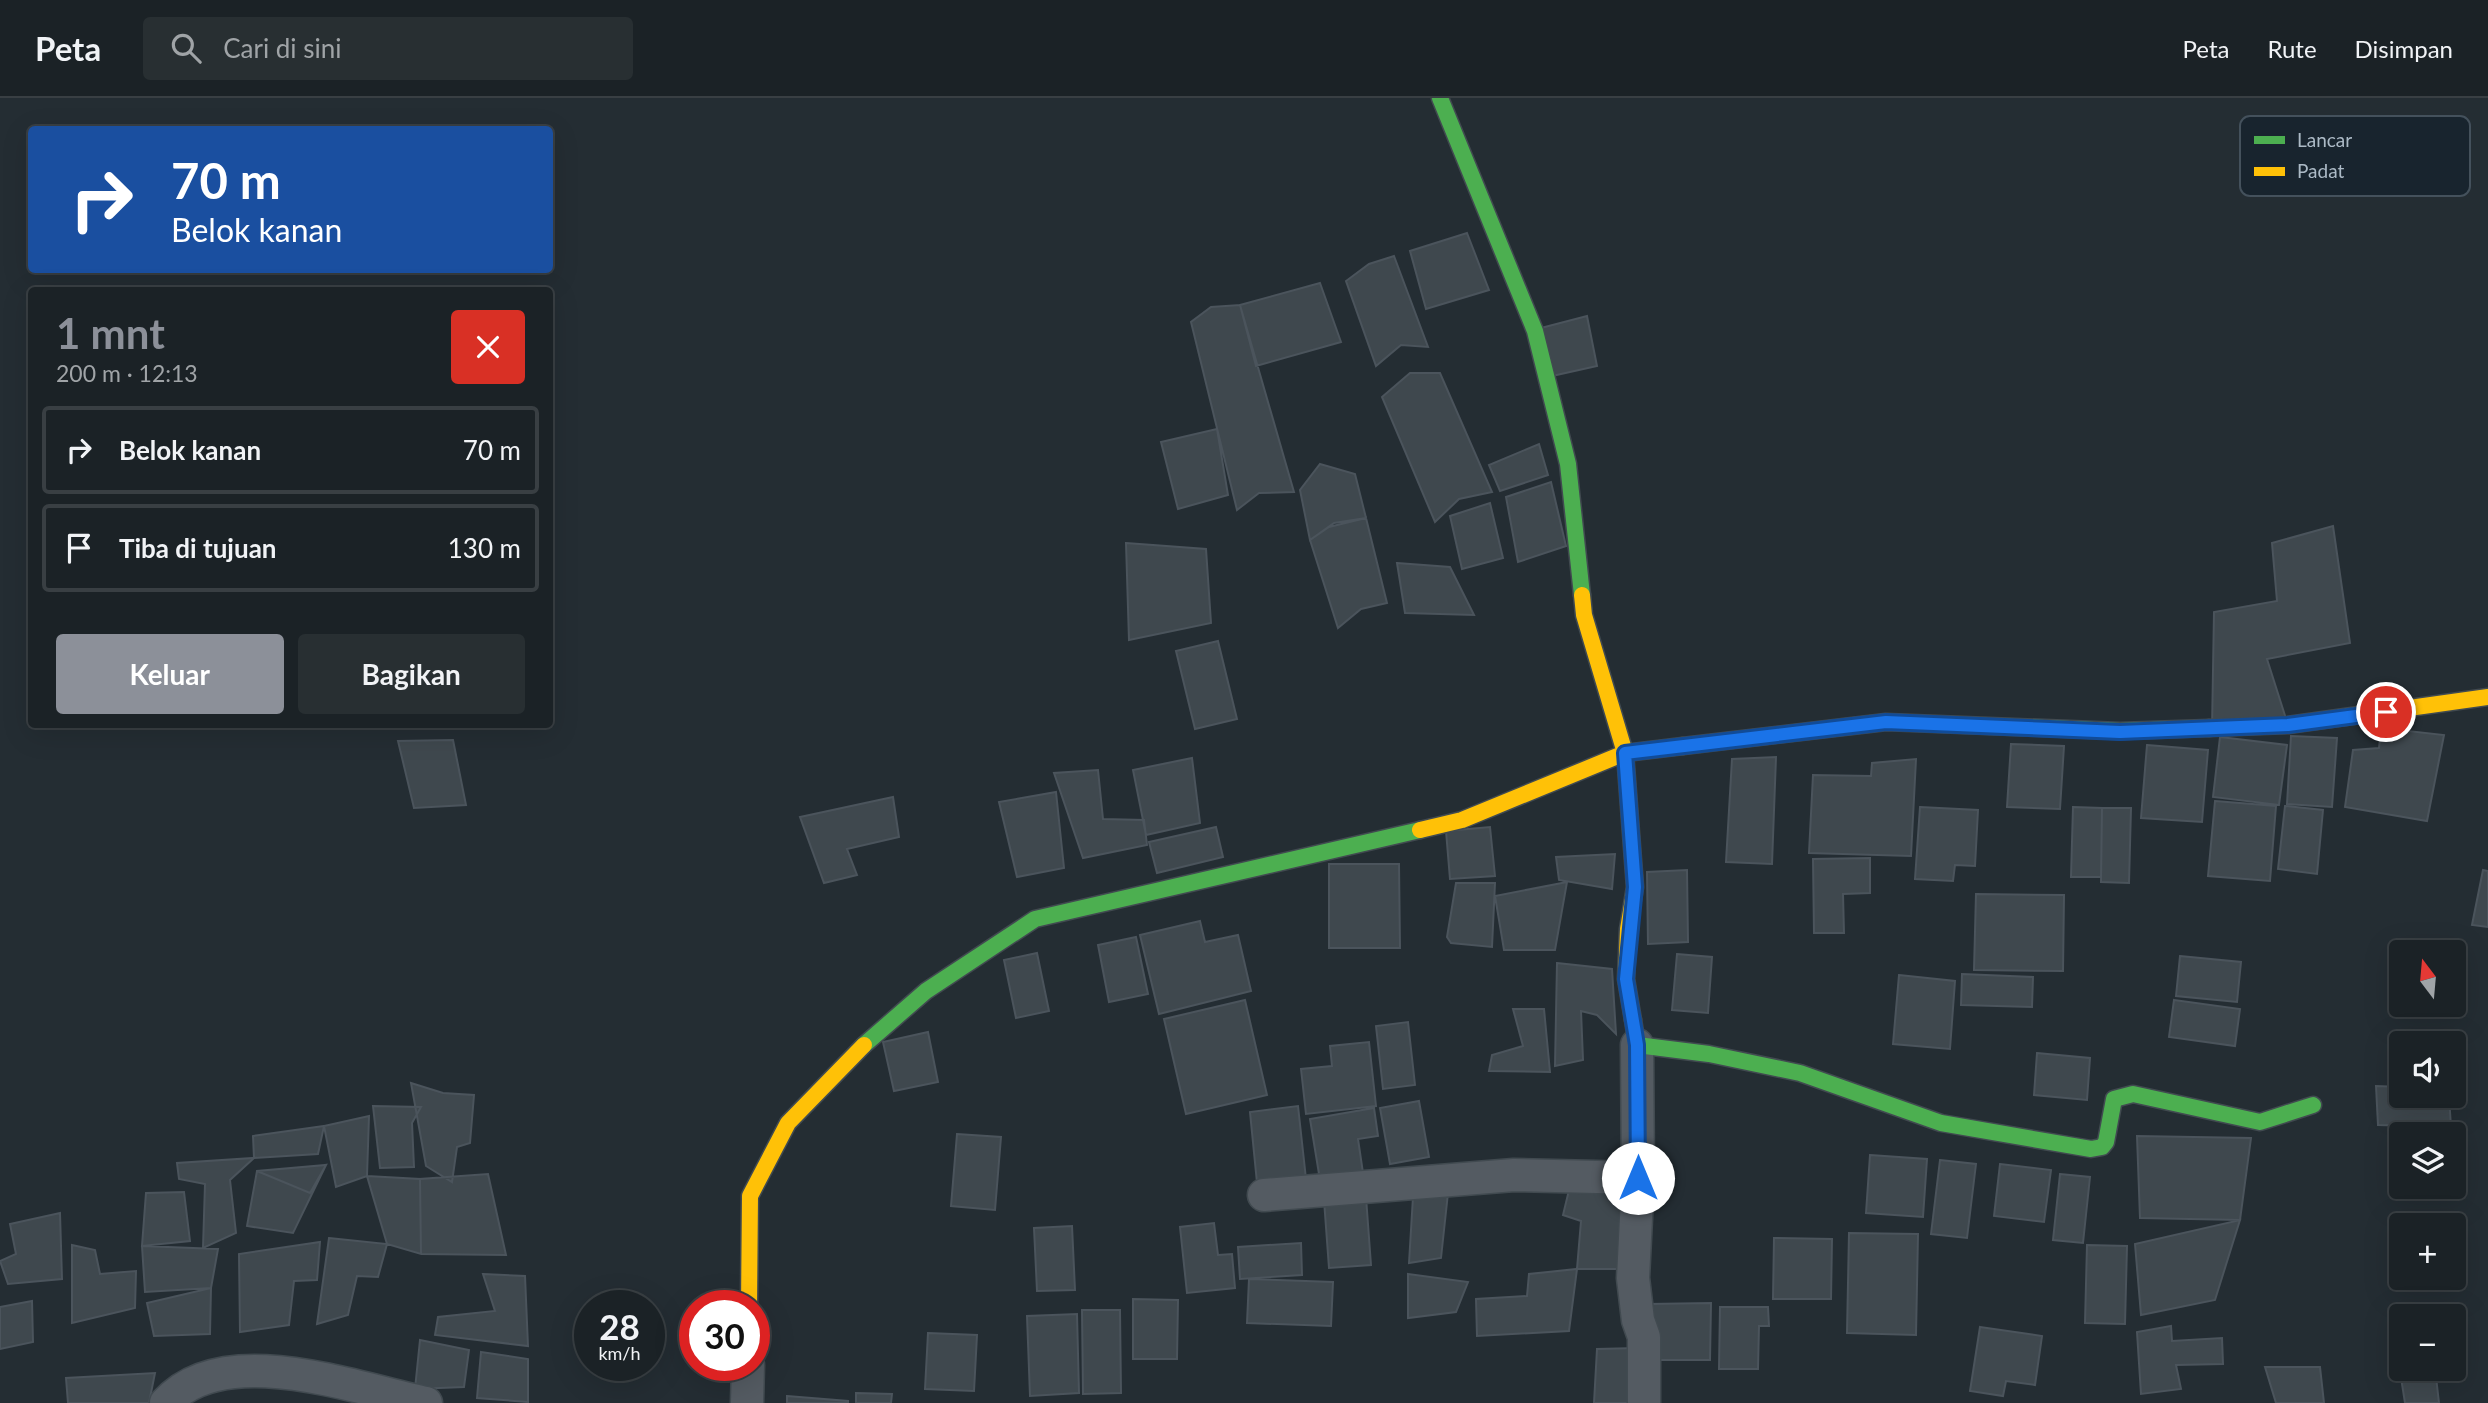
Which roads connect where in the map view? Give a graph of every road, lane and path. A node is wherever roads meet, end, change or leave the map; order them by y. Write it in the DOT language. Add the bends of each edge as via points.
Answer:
graph roads {
  1 [pos="1440,98"];
  2 [pos="2488,697"];
  3 [pos="1625,753"];
  4 [pos="1637,1045"];
  5 [pos="2313,1105"];
  6 [pos="1638,1178"];
  7 [pos="1264,1195"];
  8 [pos="749,1290"];
  9 [pos="748,1381"];
  10 [pos="166,1403"];
  11 [pos="426,1403"];
  12 [pos="747,1403"];
  13 [pos="1644,1403"];
  1 -- 3 [label="street" via="1535,331 1568,464 1584,615"];
  2 -- 3 [label="street" via="2288,725 2120,732 1886,722"];
  3 -- 4 [label="street" via="1635,887 1626,979"];
  3 -- 8 [label="street" via="1462,820 1035,919 926,991 844,1063 788,1123 750,1196"];
  4 -- 5 [label="street" via="1787,1070 1941,1123 2091,1149 2106,1142 2114,1099 2122,1096 2133,1094 2260,1122"];
  4 -- 6 [label="street"];
  6 -- 7 [label="street" via="1514,1175"];
  6 -- 13 [label="street" via="1633,1278 1644,1337"];
  9 -- 12 [label="street"];
  10 -- 11 [label="street" via="190,1383 221,1374 274,1370"];
}
